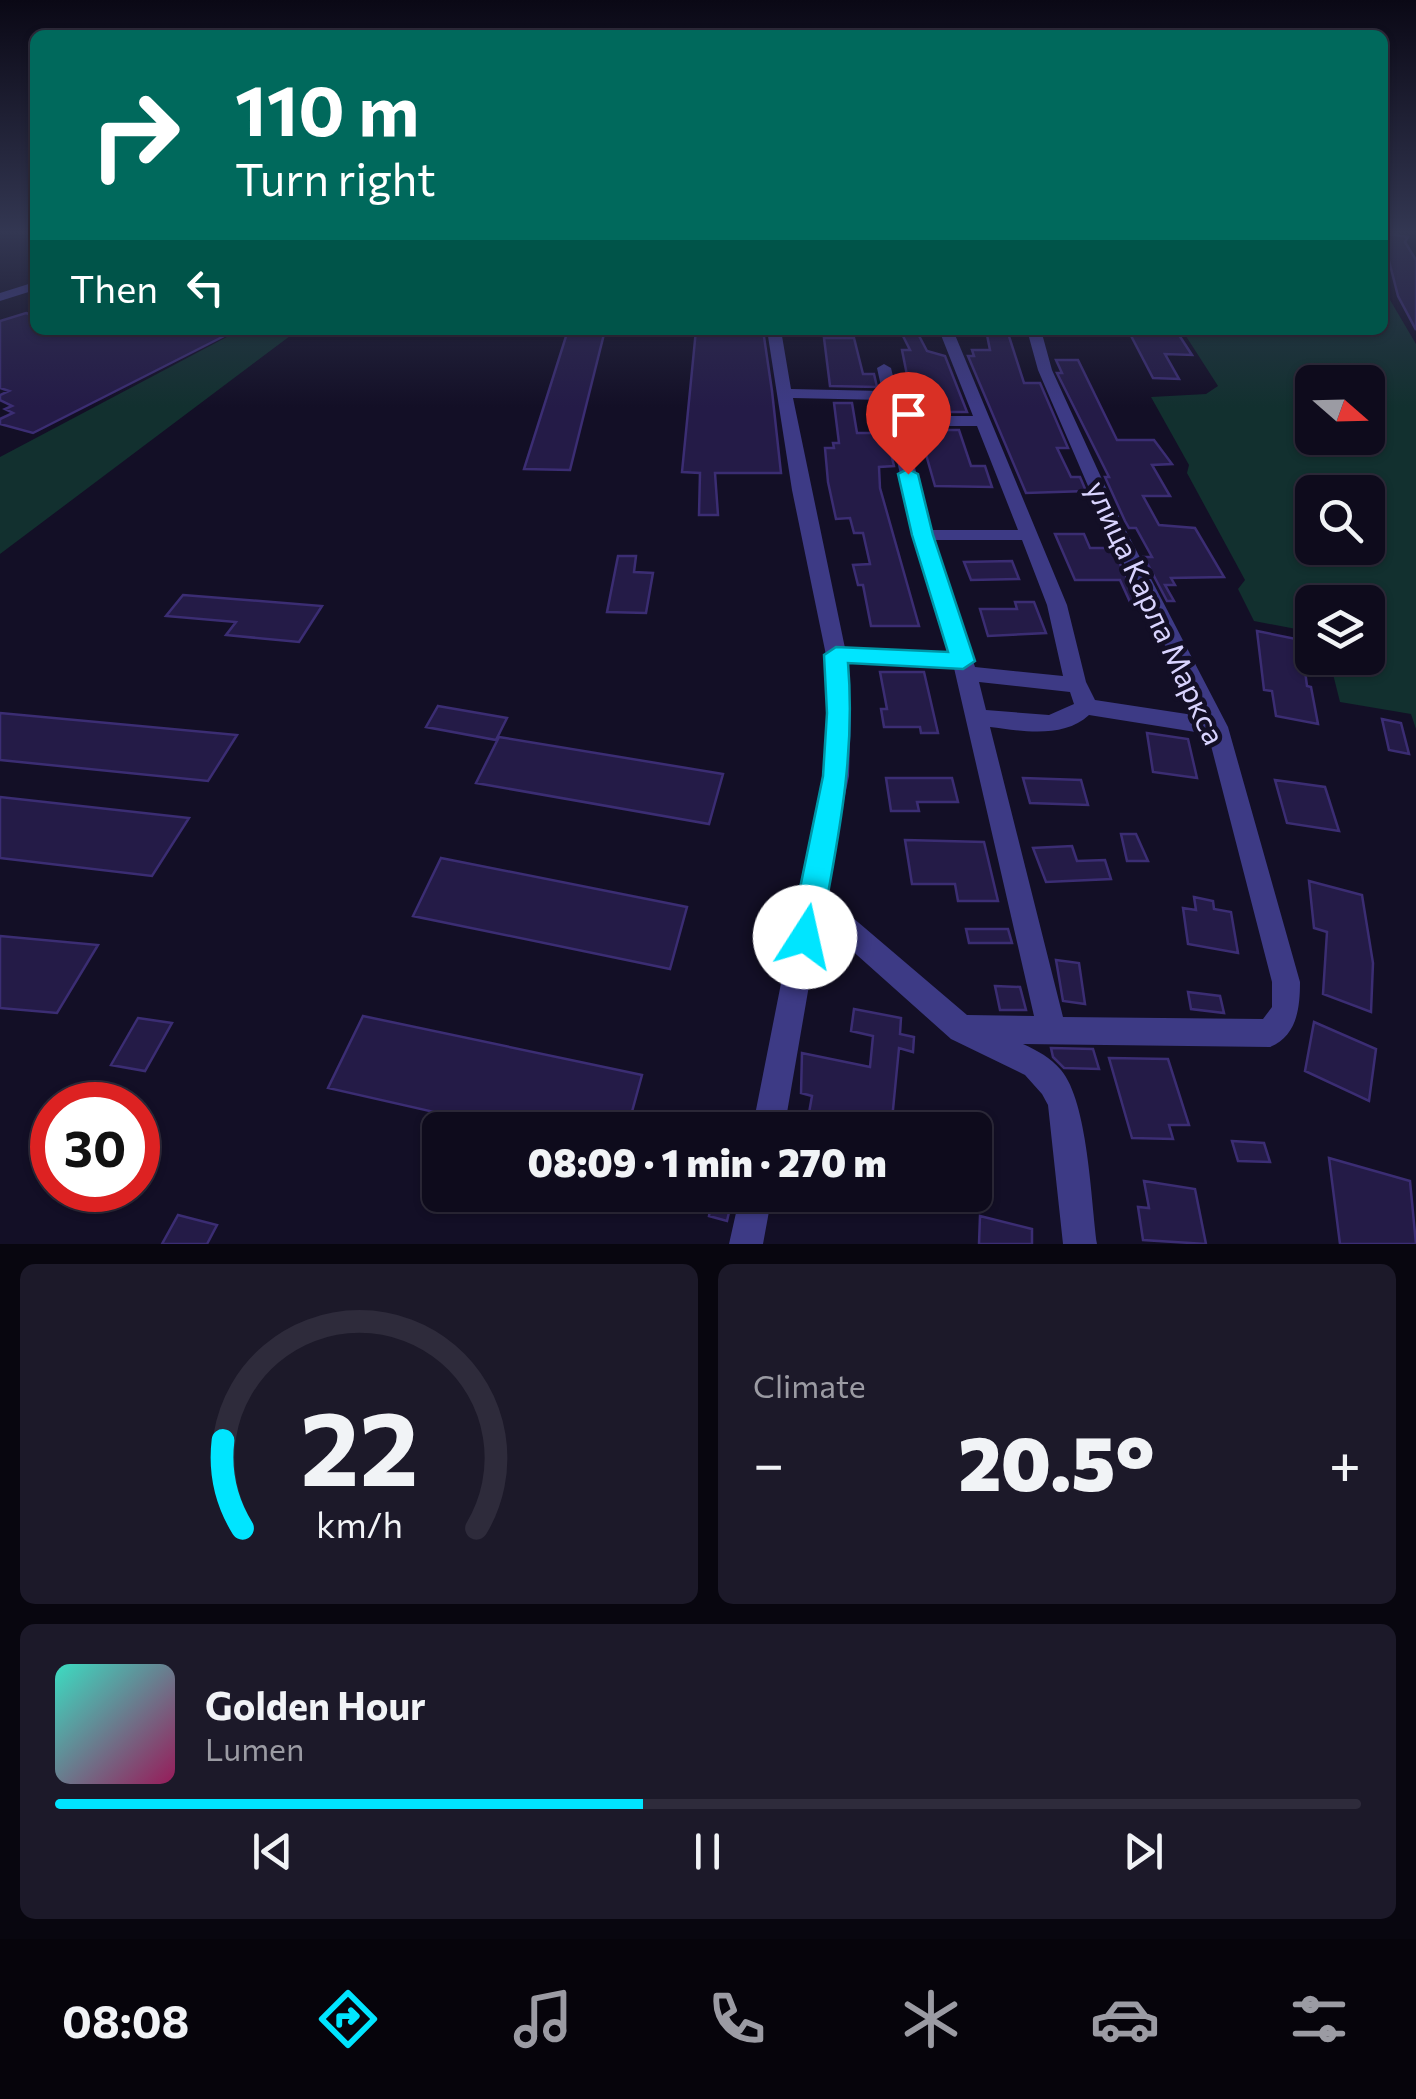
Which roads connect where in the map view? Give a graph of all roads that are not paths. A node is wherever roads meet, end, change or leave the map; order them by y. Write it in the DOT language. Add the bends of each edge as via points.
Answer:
graph roads {
  1 [pos="775,335"];
  2 [pos="948,335"];
  3 [pos="1036,335"];
  4 [pos="884,368"];
  5 [pos="784,394"];
  6 [pos="889,396"];
  7 [pos="984,420"];
  8 [pos="895,421"];
  9 [pos="922,535"];
  10 [pos="1029,535"];
  11 [pos="836,655"];
  12 [pos="964,667"];
  13 [pos="1081,695"];
  14 [pos="977,717"];
  15 [pos="1217,727"];
  16 [pos="812,899"];
  17 [pos="961,1029"];
  18 [pos="1052,1030"];
  19 [pos="771,1112"];
  20 [pos="753,1212"];
  21 [pos="746,1244"];
  22 [pos="1080,1244"];
  1 -- 5 [label="street"];
  2 -- 7 [label="street"];
  3 -- 15 [label="street, улица Карла Маркса" via="1113,523"];
  4 -- 6 [label="street"];
  5 -- 6 [label="street"];
  5 -- 11 [label="street"];
  6 -- 8 [label="street"];
  7 -- 8 [label="street"];
  7 -- 10 [label="street"];
  8 -- 9 [label="street"];
  9 -- 10 [label="street"];
  9 -- 12 [label="street"];
  10 -- 13 [label="street"];
  11 -- 12 [label="street"];
  11 -- 16 [label="street" via="836,776"];
  12 -- 13 [label="street"];
  12 -- 14 [label="street"];
  13 -- 14 [label="street" via="1078,716 1058,724"];
  13 -- 15 [label="street"];
  14 -- 18 [label="street"];
  15 -- 18 [label="street, улица Карла Маркса" via="1268,904 1286,1011 1270,1033"];
  16 -- 17 [label="street"];
  16 -- 19 [label="street"];
  17 -- 18 [label="street, улица Карла Маркса"];
  17 -- 22 [label="street" via="1036,1065 1053,1082 1063,1104"];
  20 -- 21 [label="street"];
}
